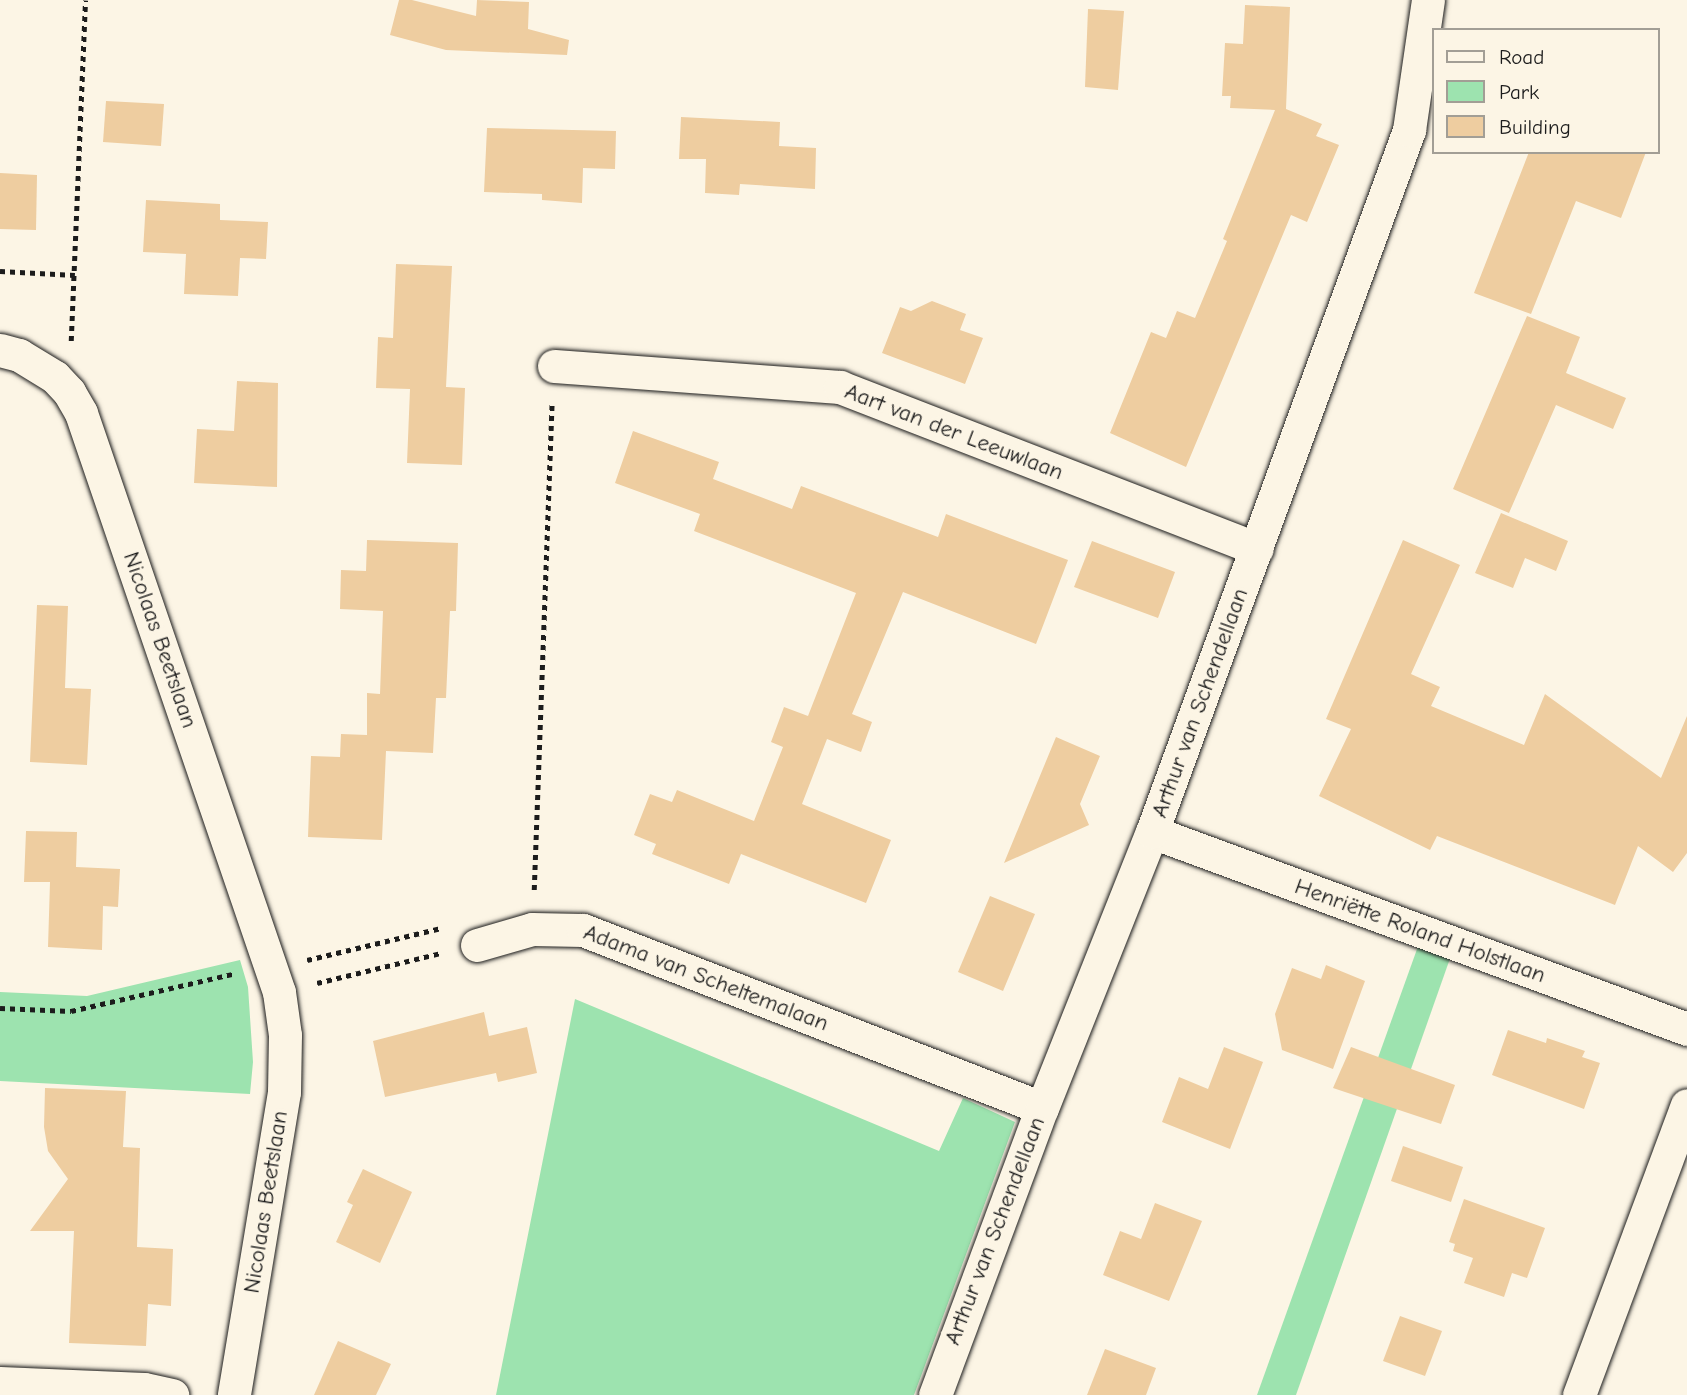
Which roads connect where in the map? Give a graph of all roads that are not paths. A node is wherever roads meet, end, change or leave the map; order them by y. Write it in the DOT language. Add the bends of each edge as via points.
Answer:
graph roads {
  1 [pos="1428,0"];
  2 [pos="0,350"];
  3 [pos="554,366"];
  4 [pos="1257,549"];
  5 [pos="1152,832"];
  6 [pos="466,935"];
  7 [pos="1687,1029"];
  8 [pos="1687,1105"];
  9 [pos="1042,1108"];
  10 [pos="0,1383"];
  11 [pos="172,1395"];
  12 [pos="234,1395"];
  13 [pos="935,1395"];
  14 [pos="1579,1395"];
  1 -- 4 [label="street, Arthur van Schendellaan" via="1409,130"];
  2 -- 12 [label="street, Nicolaas Beetslaan" via="37,364 54,377 69,392 92,438 275,980 285,1034 284,1092"];
  3 -- 4 [label="street, Aart van der Leeuwlaan" via="840,387"];
  4 -- 5 [label="street, Arthur van Schendellaan"];
  5 -- 7 [label="street, Henriëtte Roland Holstlaan"];
  5 -- 9 [label="street, Arthur van Schendellaan"];
  6 -- 9 [label="street, Adama van Scheltemalaan" via="566,928 600,935"];
  8 -- 14 [label="street"];
  9 -- 13 [label="street, Arthur van Schendellaan"];
  10 -- 11 [label="street" via="144,1389"];
}
